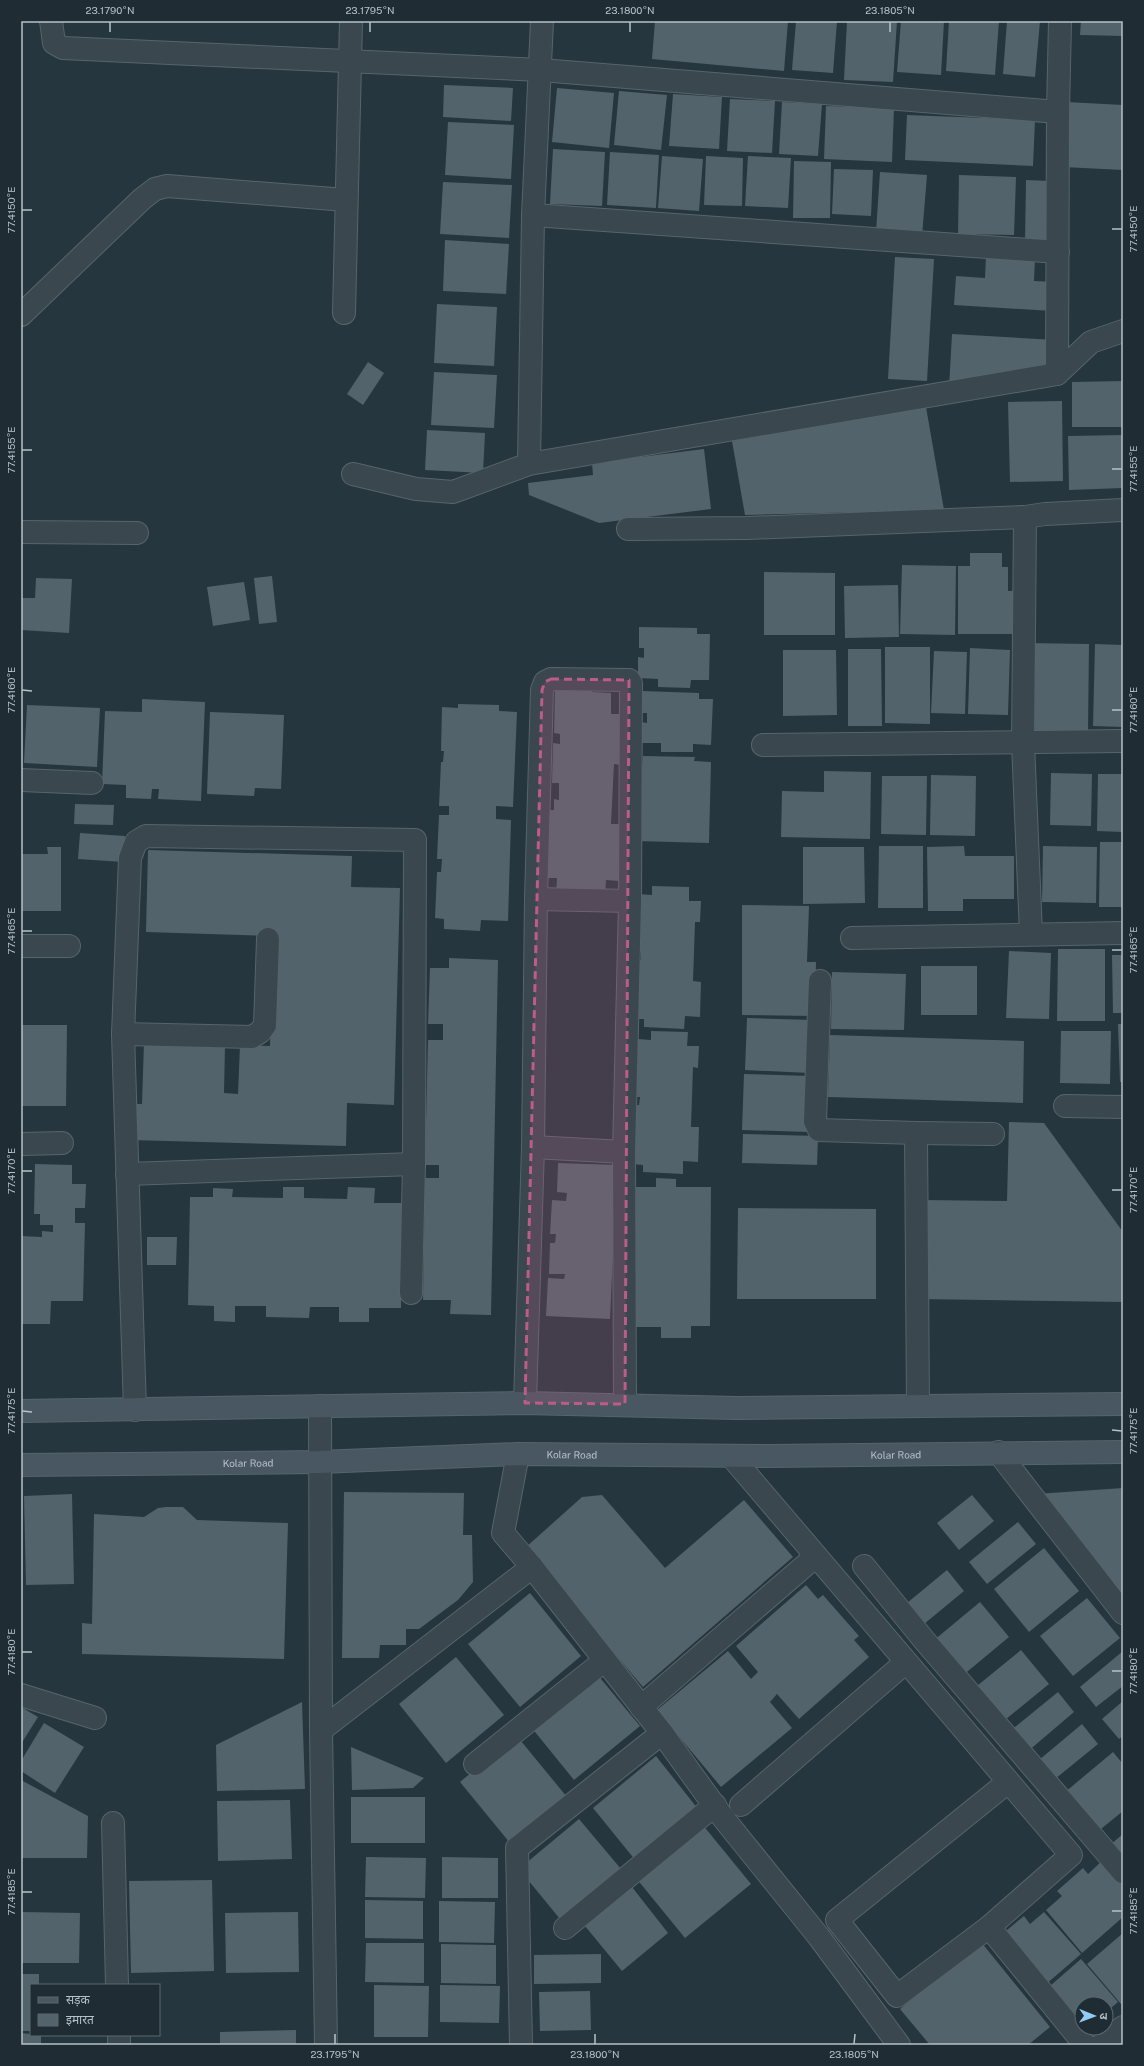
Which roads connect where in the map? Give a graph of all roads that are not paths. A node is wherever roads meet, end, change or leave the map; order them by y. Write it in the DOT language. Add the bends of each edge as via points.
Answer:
graph roads {
  1 [pos="51,21"];
  2 [pos="351,21"];
  3 [pos="542,21"];
  4 [pos="1060,21"];
  5 [pos="350,60"];
  6 [pos="541,70"];
  7 [pos="1058,112"];
  8 [pos="346,200"];
  9 [pos="533,215"];
  10 [pos="1058,252"];
  11 [pos="344,313"];
  12 [pos="21,315"];
  13 [pos="1123,332"];
  14 [pos="1057,374"];
  15 [pos="529,464"];
  16 [pos="353,474"];
  17 [pos="1123,510"];
  18 [pos="1025,517"];
  19 [pos="628,530"];
  20 [pos="21,532"];
  21 [pos="137,533"];
  22 [pos="1123,741"];
  23 [pos="1023,743"];
  24 [pos="763,745"];
  25 [pos="21,780"];
  26 [pos="92,783"];
  27 [pos="536,899"];
  28 [pos="630,900"];
  29 [pos="1123,933"];
  30 [pos="1031,934"];
  31 [pos="852,938"];
  32 [pos="268,939"];
  33 [pos="21,946"];
  34 [pos="69,946"];
  35 [pos="820,981"];
  36 [pos="123,1034"];
  37 [pos="1065,1106"];
  38 [pos="1123,1107"];
  39 [pos="916,1133"];
  40 [pos="993,1134"];
  41 [pos="62,1143"];
  42 [pos="21,1144"];
  43 [pos="533,1147"];
  44 [pos="624,1152"];
  45 [pos="414,1164"];
  46 [pos="127,1174"];
  47 [pos="411,1293"];
  48 [pos="525,1403"];
  49 [pos="625,1404"];
  50 [pos="1123,1404"];
  51 [pos="918,1405"];
  52 [pos="320,1406"];
  53 [pos="135,1410"];
  54 [pos="21,1411"];
  55 [pos="998,1452"];
  56 [pos="1123,1452"];
  57 [pos="518,1454"];
  58 [pos="731,1456"];
  59 [pos="320,1462"];
  60 [pos="21,1464"];
  61 [pos="816,1556"];
  62 [pos="864,1566"];
  63 [pos="532,1567"];
  64 [pos="1123,1613"];
  65 [pos="605,1660"];
  66 [pos="906,1662"];
  67 [pos="21,1695"];
  68 [pos="641,1707"];
  69 [pos="95,1718"];
  70 [pos="321,1730"];
  71 [pos="662,1734"];
  72 [pos="475,1764"];
  73 [pos="1008,1782"];
  74 [pos="715,1805"];
  75 [pos="741,1805"];
  76 [pos="113,1823"];
  77 [pos="1123,1872"];
  78 [pos="989,1927"];
  79 [pos="565,1928"];
  80 [pos="117,1984"];
  81 [pos="1123,2027"];
  82 [pos="326,2045"];
  83 [pos="521,2045"];
  84 [pos="899,2045"];
  85 [pos="1085,2045"];
  86 [pos="1101,2045"];
  1 -- 5 [label="street" via="54,43 63,48"];
  2 -- 5 [label="street"];
  3 -- 6 [label="street"];
  4 -- 7 [label="street"];
  5 -- 6 [label="street"];
  5 -- 8 [label="street"];
  6 -- 7 [label="street"];
  6 -- 9 [label="street"];
  7 -- 10 [label="street"];
  8 -- 11 [label="street"];
  8 -- 12 [label="street" via="168,186 156,189 142,199"];
  9 -- 10 [label="street"];
  9 -- 15 [label="street"];
  10 -- 14 [label="street"];
  13 -- 14 [label="street" via="1091,342"];
  14 -- 15 [label="street"];
  15 -- 16 [label="street" via="453,492 416,489"];
  17 -- 18 [label="street"];
  18 -- 19 [label="street"];
  18 -- 23 [label="street"];
  20 -- 21 [label="street"];
  22 -- 23 [label="street"];
  23 -- 24 [label="street"];
  23 -- 30 [label="street"];
  25 -- 26 [label="street"];
  27 -- 28 [label="street"];
  27 -- 28 [label="street" via="542,690 544,682 551,679 631,681"];
  27 -- 43 [label="street"];
  28 -- 44 [label="street"];
  29 -- 30 [label="street"];
  30 -- 31 [label="street"];
  32 -- 36 [label="street" via="265,1025 260,1032 252,1037"];
  33 -- 34 [label="street"];
  35 -- 39 [label="street" via="816,1122 819,1130"];
  36 -- 45 [label="street" via="130,858 136,842 146,836 415,840"];
  36 -- 46 [label="street"];
  37 -- 38 [label="street"];
  39 -- 40 [label="street"];
  39 -- 51 [label="street"];
  41 -- 42 [label="street"];
  43 -- 44 [label="street"];
  43 -- 48 [label="street"];
  44 -- 49 [label="street"];
  45 -- 46 [label="street"];
  45 -- 47 [label="street"];
  46 -- 53 [label="street"];
  48 -- 49 [label="main road"];
  48 -- 52 [label="main road"];
  49 -- 51 [label="main road" via="736,1408"];
  50 -- 51 [label="main road"];
  52 -- 53 [label="main road"];
  52 -- 59 [label="street"];
  53 -- 54 [label="main road"];
  55 -- 56 [label="main road, Kolar Road"];
  55 -- 58 [label="main road, Kolar Road"];
  55 -- 64 [label="street"];
  57 -- 58 [label="main road, Kolar Road"];
  57 -- 59 [label="main road, Kolar Road"];
  57 -- 63 [label="street" via="503,1533"];
  58 -- 61 [label="street"];
  59 -- 60 [label="main road, Kolar Road"];
  59 -- 70 [label="street"];
  61 -- 66 [label="street"];
  61 -- 68 [label="street"];
  62 -- 77 [label="street" via="924,1640"];
  63 -- 65 [label="street"];
  63 -- 70 [label="street"];
  65 -- 68 [label="street"];
  65 -- 72 [label="street"];
  66 -- 73 [label="street"];
  66 -- 75 [label="street"];
  67 -- 69 [label="street"];
  68 -- 71 [label="street"];
  70 -- 82 [label="street"];
  71 -- 74 [label="street"];
  71 -- 83 [label="street" via="517,1848"];
  73 -- 78 [label="street" via="1071,1855"];
  73 -- 78 [label="street" via="837,1920 897,1996"];
  74 -- 79 [label="street"];
  74 -- 84 [label="street" via="819,1937"];
  76 -- 80 [label="street"];
  78 -- 85 [label="street"];
  81 -- 86 [label="street"];
}
